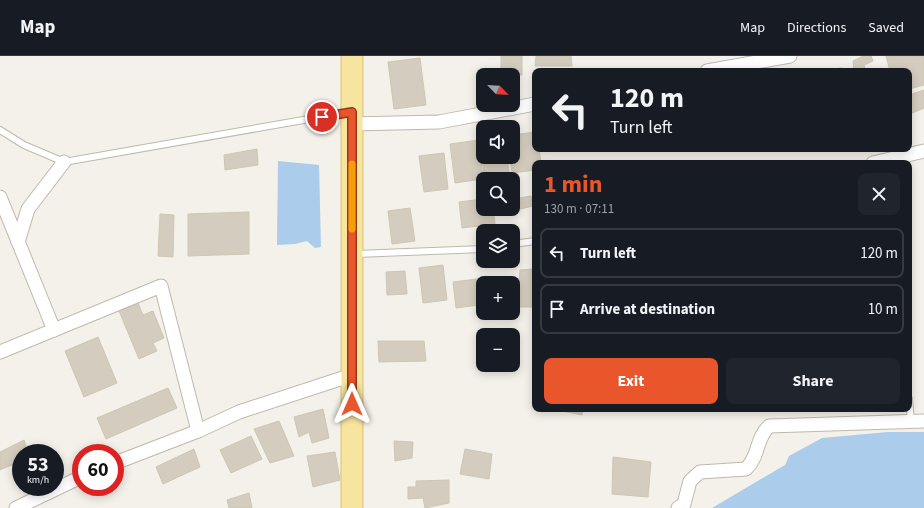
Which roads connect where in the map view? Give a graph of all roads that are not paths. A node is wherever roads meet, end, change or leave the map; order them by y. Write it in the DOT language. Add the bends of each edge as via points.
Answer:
graph roads {
  1 [pos="352,56"];
  2 [pos="790,56"];
  3 [pos="724,68"];
  4 [pos="532,105"];
  5 [pos="352,118"];
  6 [pos="0,130"];
  7 [pos="924,151"];
  8 [pos="886,160"];
  9 [pos="64,162"];
  10 [pos="0,197"];
  11 [pos="532,241"];
  12 [pos="18,242"];
  13 [pos="520,243"];
  14 [pos="476,249"];
  15 [pos="352,254"];
  16 [pos="54,330"];
  17 [pos="0,352"];
  18 [pos="352,374"];
  19 [pos="910,412"];
  20 [pos="924,421"];
  21 [pos="911,422"];
  22 [pos="198,431"];
  23 [pos="124,460"];
  24 [pos="72,482"];
  25 [pos="16,508"];
  26 [pos="352,508"];
  27 [pos="678,508"];
  1 -- 5 [label="main road"];
  2 -- 3 [label="street"];
  4 -- 5 [label="street" via="439,122"];
  5 -- 9 [label="lane"];
  5 -- 15 [label="main road"];
  6 -- 9 [label="lane" via="24,145"];
  7 -- 8 [label="street"];
  9 -- 12 [label="street" via="28,209"];
  10 -- 12 [label="street"];
  11 -- 13 [label="lane"];
  12 -- 16 [label="street"];
  14 -- 15 [label="lane"];
  15 -- 18 [label="main road"];
  16 -- 17 [label="street"];
  16 -- 22 [label="street" via="161,286"];
  18 -- 22 [label="street" via="239,412"];
  18 -- 26 [label="main road"];
  19 -- 21 [label="lane"];
  20 -- 21 [label="street"];
  21 -- 27 [label="street" via="769,426 762,434 753,462 746,469 700,472 690,482 684,504"];
  22 -- 23 [label="street"];
  24 -- 25 [label="street"];
}
